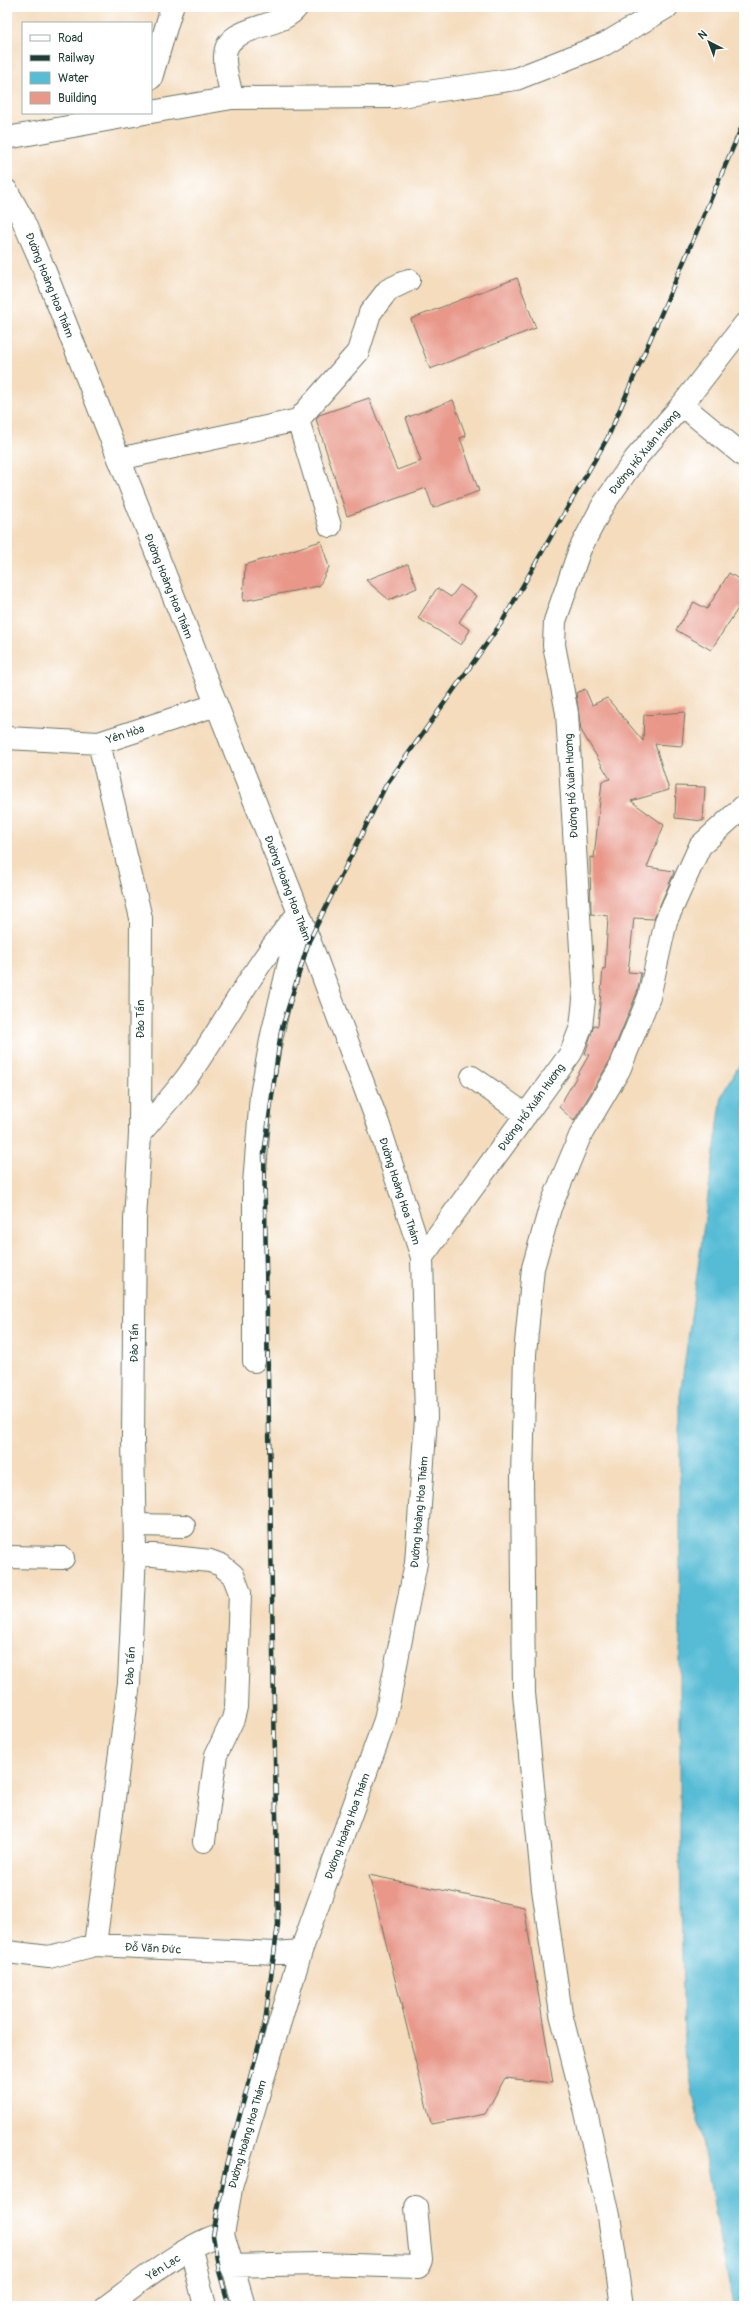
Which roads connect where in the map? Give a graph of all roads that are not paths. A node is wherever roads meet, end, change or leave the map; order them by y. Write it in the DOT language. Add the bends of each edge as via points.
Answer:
graph roads {
  1 [pos="172,7"];
  2 [pos="297,7"];
  3 [pos="667,7"];
  4 [pos="152,75"];
  5 [pos="232,98"];
  6 [pos="152,112"];
  7 [pos="139,114"];
  8 [pos="7,138"];
  9 [pos="7,191"];
  10 [pos="409,280"];
  11 [pos="744,325"];
  12 [pos="682,405"];
  13 [pos="298,420"];
  14 [pos="744,456"];
  15 [pos="119,459"];
  16 [pos="330,526"];
  17 [pos="216,705"];
  18 [pos="7,738"];
  19 [pos="100,743"];
  20 [pos="744,806"];
  21 [pos="302,922"];
  22 [pos="472,1077"];
  23 [pos="526,1115"];
  24 [pos="140,1134"];
  25 [pos="422,1257"];
  26 [pos="254,1361"];
  27 [pos="135,1525"];
  28 [pos="184,1526"];
  29 [pos="136,1553"];
  30 [pos="7,1557"];
  31 [pos="63,1558"];
  32 [pos="204,1841"];
  33 [pos="95,1945"];
  34 [pos="301,1951"];
  35 [pos="7,1952"];
  36 [pos="416,2207"];
  37 [pos="222,2234"];
  38 [pos="191,2249"];
  39 [pos="231,2266"];
  40 [pos="106,2306"];
  41 [pos="205,2306"];
  42 [pos="244,2306"];
  43 [pos="622,2306"];
  1 -- 4 [label="street"];
  2 -- 5 [label="street" via="289,16 236,36 229,43 224,57"];
  3 -- 5 [label="street" via="605,44 516,79 394,97"];
  5 -- 6 [label="street"];
  7 -- 8 [label="street"];
  9 -- 15 [label="street, Đường Hoàng Hoa Thám" via="42,264"];
  10 -- 13 [label="street" via="388,290 370,312 358,352"];
  11 -- 12 [label="street, Đường Hồ Xuân Hương"];
  12 -- 14 [label="street"];
  12 -- 23 [label="street, Đường Hồ Xuân Hương" via="635,459 603,504 580,549 555,621 554,645 567,713 583,1014 577,1040 570,1054"];
  13 -- 15 [label="street"];
  13 -- 16 [label="street"];
  15 -- 17 [label="street, Đường Hoàng Hoa Thám"];
  17 -- 19 [label="street, Yên Hòa"];
  17 -- 21 [label="street, Đường Hoàng Hoa Thám"];
  18 -- 19 [label="street, Yên Hòa"];
  19 -- 24 [label="street, Đào Tấn" via="141,918"];
  20 -- 43 [label="street" via="700,846 666,921 650,997 619,1070 580,1136 550,1208 534,1268 526,1354 522,1478 524,1694 543,1889 561,2014 609,2216"];
  21 -- 24 [label="street" via="279,936 189,1074"];
  21 -- 25 [label="street, Đường Hoàng Hoa Thám" via="378,1123"];
  21 -- 26 [label="street" via="290,959 261,1095 254,1184"];
  22 -- 23 [label="street"];
  23 -- 25 [label="street, Đường Hồ Xuân Hương"];
  24 -- 27 [label="street, Đào Tấn" via="135,1236"];
  25 -- 34 [label="street, Đường Hoàng Hoa Thám" via="426,1418 416,1563 385,1720"];
  27 -- 28 [label="street"];
  27 -- 29 [label="street, Đào Tấn"];
  29 -- 32 [label="street" via="210,1561 233,1575 240,1593 236,1706 233,1719 216,1755"];
  29 -- 33 [label="street, Đào Tấn" via="129,1683"];
  30 -- 31 [label="street"];
  33 -- 34 [label="street, Đỗ Văn Đức" via="268,1953"];
  33 -- 35 [label="street, Đỗ Văn Đức" via="49,1957"];
  34 -- 37 [label="street, Đường Hoàng Hoa Thám" via="232,2183"];
  36 -- 39 [label="street" via="421,2260 418,2267 319,2264"];
  37 -- 38 [label="street, Yên Lạc" via="213,2236"];
  37 -- 39 [label="street"];
  38 -- 40 [label="street, Yên Lạc" via="165,2264"];
  38 -- 41 [label="street"];
  39 -- 42 [label="street"];
}
